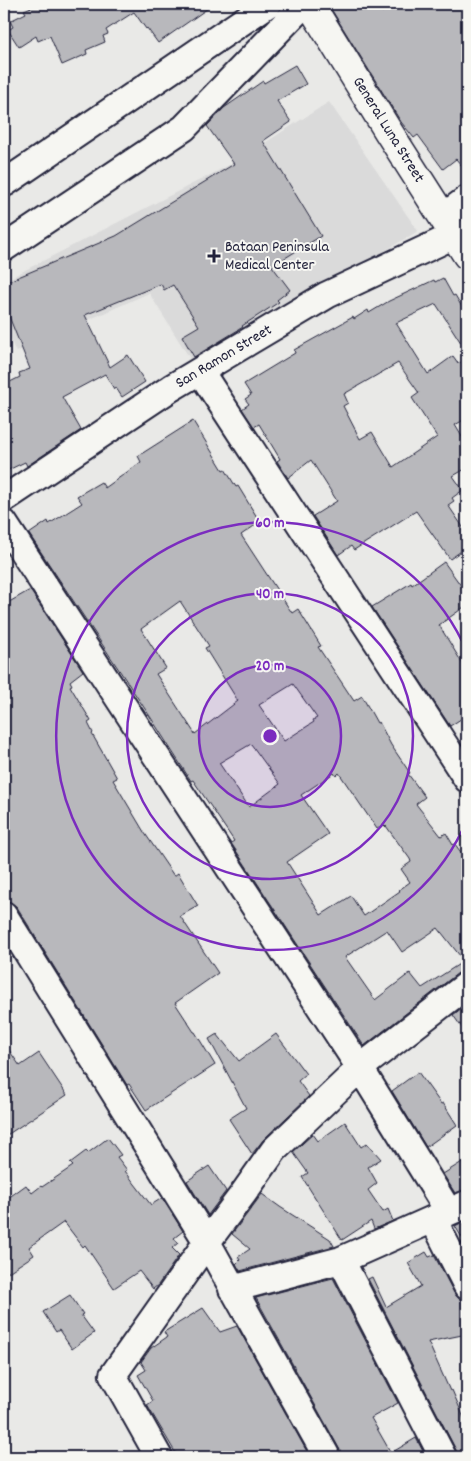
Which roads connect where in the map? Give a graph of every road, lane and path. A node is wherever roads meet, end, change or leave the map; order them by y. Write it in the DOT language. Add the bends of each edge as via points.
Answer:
graph roads {
  1 [pos="268,4"];
  2 [pos="304,4"];
  3 [pos="310,4"];
  4 [pos="5,183"];
  5 [pos="467,200"];
  6 [pos="455,235"];
  7 [pos="4,248"];
  8 [pos="200,371"];
  9 [pos="4,499"];
  10 [pos="4,523"];
  11 [pos="467,779"];
  12 [pos="4,915"];
  13 [pos="467,985"];
  14 [pos="360,1068"];
  15 [pos="450,1212"];
  16 [pos="207,1242"];
  17 [pos="340,1260"];
  18 [pos="467,1286"];
  19 [pos="232,1288"];
  20 [pos="159,1457"];
  21 [pos="327,1457"];
  22 [pos="443,1457"];
  1 -- 4 [label="street"];
  2 -- 7 [label="street" via="184,128"];
  3 -- 6 [label="main road, General Luna Street"];
  5 -- 6 [label="street, San Ramon Street"];
  6 -- 8 [label="street, San Ramon Street" via="327,295"];
  8 -- 9 [label="street, San Ramon Street"];
  8 -- 11 [label="street"];
  10 -- 14 [label="street"];
  12 -- 16 [label="street"];
  13 -- 14 [label="street"];
  14 -- 15 [label="street"];
  14 -- 16 [label="street" via="274,1150"];
  15 -- 17 [label="street"];
  15 -- 18 [label="street"];
  16 -- 19 [label="street"];
  16 -- 20 [label="street" via="113,1375"];
  17 -- 19 [label="street"];
  17 -- 22 [label="street"];
  19 -- 21 [label="street"];
}
